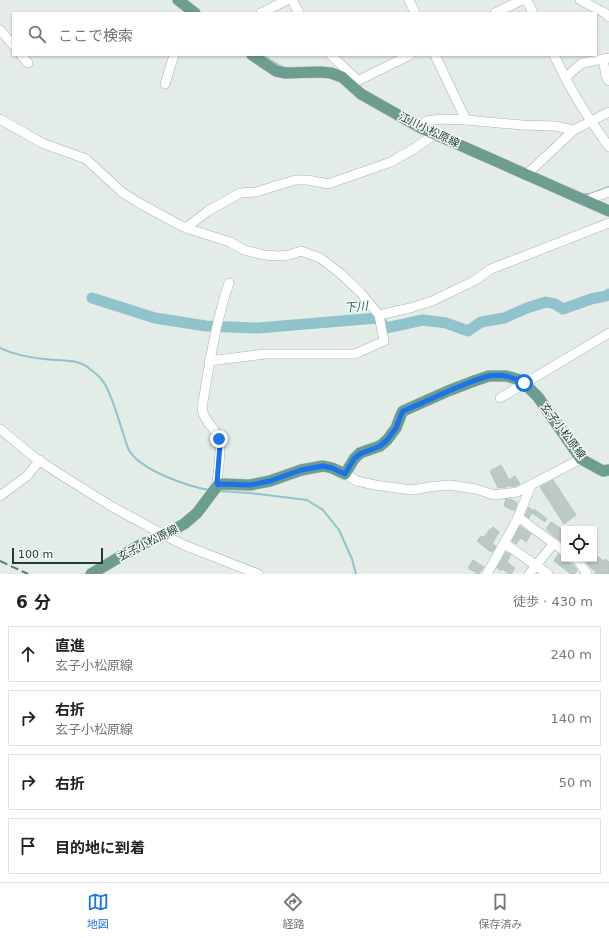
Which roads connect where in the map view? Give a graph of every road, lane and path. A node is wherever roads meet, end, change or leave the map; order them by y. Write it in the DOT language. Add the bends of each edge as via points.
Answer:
graph roads {
  1 [pos="178,0"];
  2 [pos="287,0"];
  3 [pos="292,0"];
  4 [pos="408,0"];
  5 [pos="522,0"];
  6 [pos="527,0"];
  7 [pos="580,0"];
  8 [pos="192,12"];
  9 [pos="263,12"];
  10 [pos="298,12"];
  11 [pos="414,12"];
  12 [pos="497,12"];
  13 [pos="533,12"];
  14 [pos="609,16"];
  15 [pos="0,30"];
  16 [pos="12,44"];
  17 [pos="22,56"];
  18 [pos="174,56"];
  19 [pos="254,56"];
  20 [pos="332,56"];
  21 [pos="408,56"];
  22 [pos="435,56"];
  23 [pos="554,56"];
  24 [pos="606,59"];
  25 [pos="28,62"];
  26 [pos="565,78"];
  27 [pos="609,81"];
  28 [pos="354,82"];
  29 [pos="165,84"];
  30 [pos="609,112"];
  31 [pos="0,119"];
  32 [pos="466,120"];
  33 [pos="592,121"];
  34 [pos="421,128"];
  35 [pos="574,130"];
  36 [pos="435,134"];
  37 [pos="609,147"];
  38 [pos="526,175"];
  39 [pos="609,192"];
  40 [pos="589,202"];
  41 [pos="609,211"];
  42 [pos="609,223"];
  43 [pos="186,228"];
  44 [pos="229,283"];
  45 [pos="379,316"];
  46 [pos="609,333"];
  47 [pos="209,361"];
  48 [pos="524,383"];
  49 [pos="500,398"];
  50 [pos="0,429"];
  51 [pos="581,459"];
  52 [pos="40,460"];
  53 [pos="609,470"];
  54 [pos="345,474"];
  55 [pos="218,485"];
  56 [pos="531,485"];
  57 [pos="0,496"];
  58 [pos="518,517"];
  59 [pos="164,535"];
  60 [pos="504,543"];
  61 [pos="554,543"];
  62 [pos="561,549"];
  63 [pos="579,562"];
  64 [pos="536,565"];
  65 [pos="491,573"];
  66 [pos="91,574"];
  67 [pos="258,574"];
  68 [pos="529,574"];
  69 [pos="548,574"];
  70 [pos="587,574"];
  1 -- 8 [label="main road"];
  2 -- 9 [label="street"];
  3 -- 10 [label="street"];
  4 -- 11 [label="street"];
  5 -- 12 [label="street"];
  6 -- 13 [label="street"];
  7 -- 14 [label="street"];
  15 -- 16 [label="street"];
  17 -- 25 [label="street"];
  18 -- 29 [label="street"];
  19 -- 28 [label="main road, 江川小松原線" via="276,71 331,73"];
  20 -- 28 [label="street"];
  21 -- 28 [label="street"];
  22 -- 32 [label="street"];
  23 -- 26 [label="street"];
  24 -- 26 [label="street" via="582,63"];
  24 -- 27 [label="street" via="606,76"];
  26 -- 33 [label="street"];
  28 -- 34 [label="main road, 江川小松原線" via="361,94"];
  30 -- 33 [label="street"];
  31 -- 43 [label="street" via="42,143 86,159 123,193"];
  32 -- 34 [label="street" via="426,121"];
  32 -- 35 [label="street" via="554,126"];
  33 -- 35 [label="street"];
  33 -- 37 [label="street"];
  34 -- 36 [label="main road, 江川小松原線"];
  35 -- 38 [label="street"];
  36 -- 38 [label="main road, 江川小松原線"];
  36 -- 43 [label="street" via="390,162 328,184 295,180 256,192 240,193 208,211"];
  38 -- 40 [label="main road, 江川小松原線"];
  39 -- 40 [label="street" via="592,198"];
  40 -- 41 [label="main road, 江川小松原線"];
  42 -- 45 [label="street" via="491,269 474,281 432,301"];
  43 -- 45 [label="street" via="230,242 244,250 279,256 301,251 320,258 360,292"];
  44 -- 47 [label="street"];
  45 -- 47 [label="street" via="384,341 355,354 265,354"];
  46 -- 48 [label="street"];
  47 -- 55 [label="street" via="202,408 203,414 219,439"];
  48 -- 49 [label="street"];
  48 -- 51 [label="main road, 玄子小松原線" via="538,397"];
  48 -- 54 [label="main road, 玄子小松原線" via="506,376 489,376 403,411 396,428 387,440 380,446 360,454"];
  50 -- 52 [label="street"];
  51 -- 53 [label="main road, 玄子小松原線" via="603,471"];
  51 -- 56 [label="street"];
  52 -- 57 [label="street" via="27,476"];
  52 -- 59 [label="street" via="58,474"];
  54 -- 55 [label="main road" via="323,466 250,485"];
  54 -- 56 [label="street" via="357,481 375,485 412,490 449,485 494,495 517,492"];
  55 -- 59 [label="main road, 玄子小松原線" via="197,513"];
  56 -- 58 [label="street"];
  58 -- 60 [label="street"];
  58 -- 61 [label="street"];
  59 -- 66 [label="main road, 玄子小松原線" via="140,545"];
  59 -- 67 [label="street"];
  60 -- 64 [label="street"];
  60 -- 65 [label="street"];
  61 -- 62 [label="street"];
  61 -- 64 [label="street"];
  63 -- 70 [label="street"];
  64 -- 68 [label="street"];
  64 -- 69 [label="street"];
}
